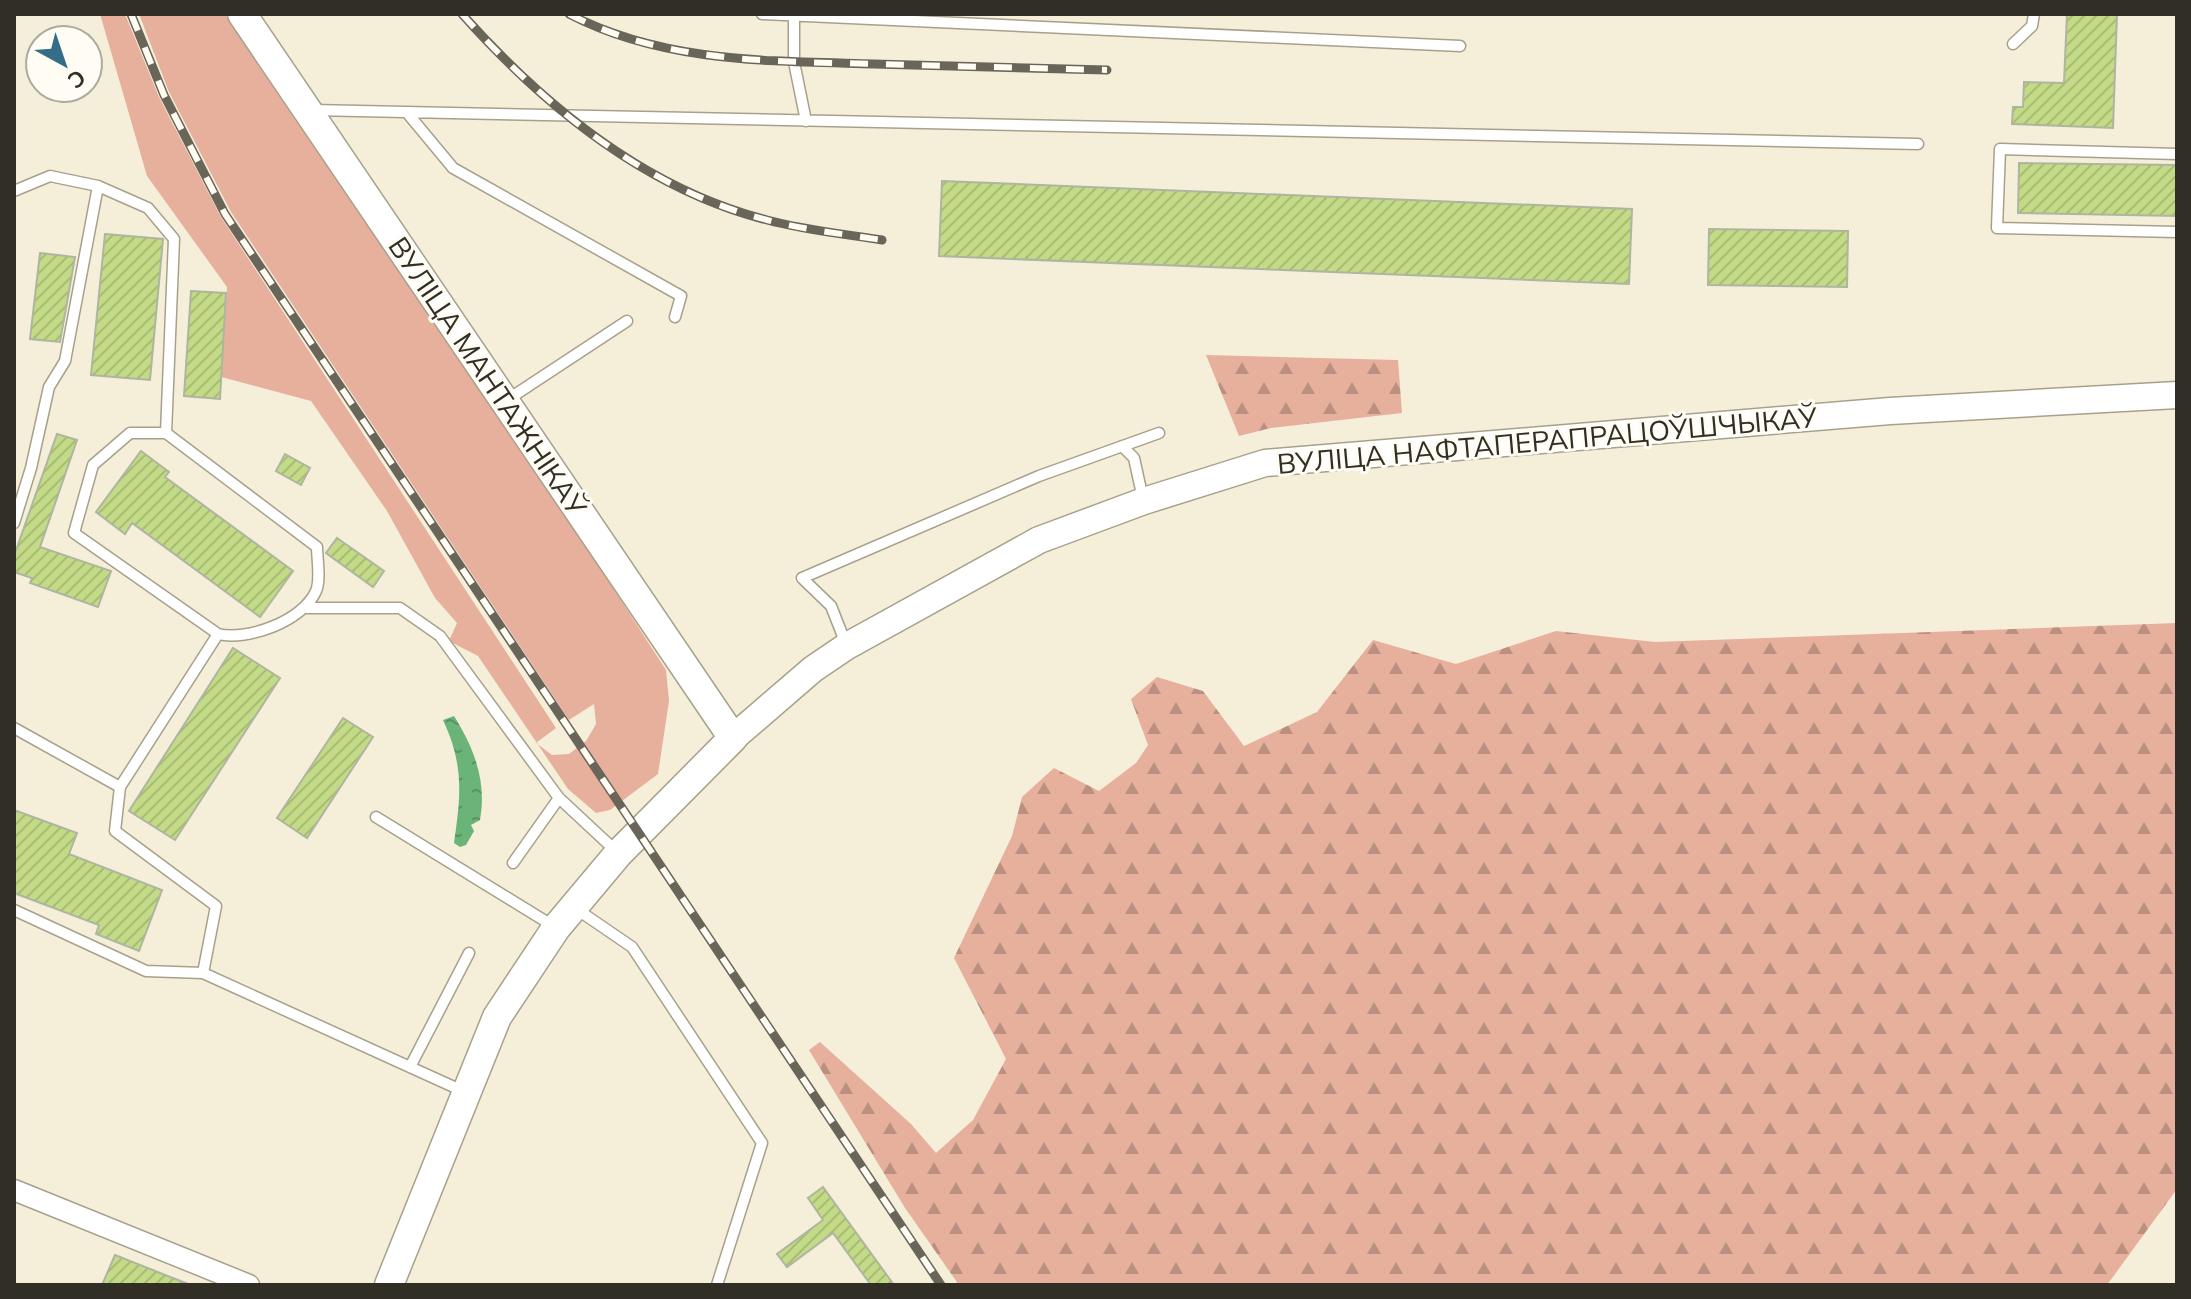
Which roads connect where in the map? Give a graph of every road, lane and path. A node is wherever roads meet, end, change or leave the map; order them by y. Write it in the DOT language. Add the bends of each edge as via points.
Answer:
graph roads {
  1 [pos="242,14"];
  2 [pos="762,14"];
  3 [pos="2034,14"];
  4 [pos="794,16"];
  5 [pos="2013,44"];
  6 [pos="1460,46"];
  7 [pos="306,110"];
  8 [pos="409,115"];
  9 [pos="806,121"];
  10 [pos="1918,144"];
  11 [pos="2177,154"];
  12 [pos="98,186"];
  13 [pos="14,191"];
  14 [pos="2177,232"];
  15 [pos="675,317"];
  16 [pos="627,321"];
  17 [pos="2177,395"];
  18 [pos="505,401"];
  19 [pos="166,433"];
  20 [pos="1159,433"];
  21 [pos="1122,446"];
  22 [pos="1144,501"];
  23 [pos="14,523"];
  24 [pos="304,608"];
  25 [pos="218,634"];
  26 [pos="847,646"];
  27 [pos="14,728"];
  28 [pos="733,738"];
  29 [pos="120,787"];
  30 [pos="559,798"];
  31 [pos="376,817"];
  32 [pos="618,854"];
  33 [pos="513,863"];
  34 [pos="14,910"];
  35 [pos="565,917"];
  36 [pos="469,953"];
  37 [pos="203,973"];
  38 [pos="410,1067"];
  39 [pos="467,1092"];
  40 [pos="14,1190"];
  41 [pos="249,1285"];
  42 [pos="389,1285"];
  43 [pos="717,1285"];
  1 -- 7 [label="main road, ВУЛІЦА МАНТАЖНІКАЎ"];
  2 -- 4 [label="lane"];
  3 -- 5 [label="lane" via="2032,26"];
  4 -- 6 [label="lane"];
  4 -- 9 [label="lane" via="794,62"];
  7 -- 8 [label="lane"];
  7 -- 18 [label="main road, ВУЛІЦА МАНТАЖНІКАЎ"];
  8 -- 9 [label="lane"];
  8 -- 15 [label="lane" via="453,168 681,296"];
  9 -- 10 [label="lane"];
  11 -- 14 [label="lane" via="2000,149 1997,228"];
  12 -- 13 [label="lane" via="50,176"];
  12 -- 19 [label="lane" via="148,208 174,239"];
  12 -- 23 [label="lane" via="65,361 49,387"];
  16 -- 18 [label="lane"];
  17 -- 22 [label="street, ВУЛІЦА НАФТАПЕРАПРАЦОЎШЧЫКАЎ" via="1890,411 1265,463"];
  18 -- 28 [label="main road, ВУЛІЦА МАНТАЖНІКАЎ"];
  19 -- 24 [label="lane" via="317,547 317,590"];
  19 -- 25 [label="lane" via="130,433 93,465 74,533"];
  20 -- 21 [label="lane"];
  21 -- 22 [label="lane" via="1134,458"];
  21 -- 26 [label="lane" via="802,578 831,606"];
  22 -- 26 [label="street, ВУЛІЦА НАФТАПЕРАПРАЦОЎШЧЫКАЎ" via="1039,540"];
  24 -- 25 [label="lane" via="268,629 236,638"];
  24 -- 30 [label="lane" via="400,608 440,636"];
  25 -- 29 [label="lane"];
  26 -- 28 [label="street, ВУЛІЦА НАФТАПЕРАПРАЦОЎШЧЫКАЎ"];
  27 -- 29 [label="lane"];
  28 -- 32 [label="main road, ВУЛІЦА НАФТАПЕРАПРАЦОЎШЧЫКАЎ"];
  29 -- 37 [label="lane" via="115,831 216,906"];
  30 -- 32 [label="lane"];
  30 -- 33 [label="lane"];
  31 -- 35 [label="lane"];
  32 -- 35 [label="main road, ВУЛІЦА НАФТАПЕРАПРАЦОЎШЧЫКАЎ"];
  34 -- 37 [label="lane" via="146,971"];
  35 -- 39 [label="main road, ВУЛІЦА НАФТАПЕРАПРАЦОЎШЧЫКАЎ" via="497,1017"];
  35 -- 43 [label="lane" via="632,947 762,1143"];
  36 -- 38 [label="lane"];
  37 -- 38 [label="lane"];
  38 -- 39 [label="lane"];
  39 -- 42 [label="main road, ВУЛІЦА НАФТАПЕРАПРАЦОЎШЧЫКАЎ"];
  40 -- 41 [label="street"];
}
